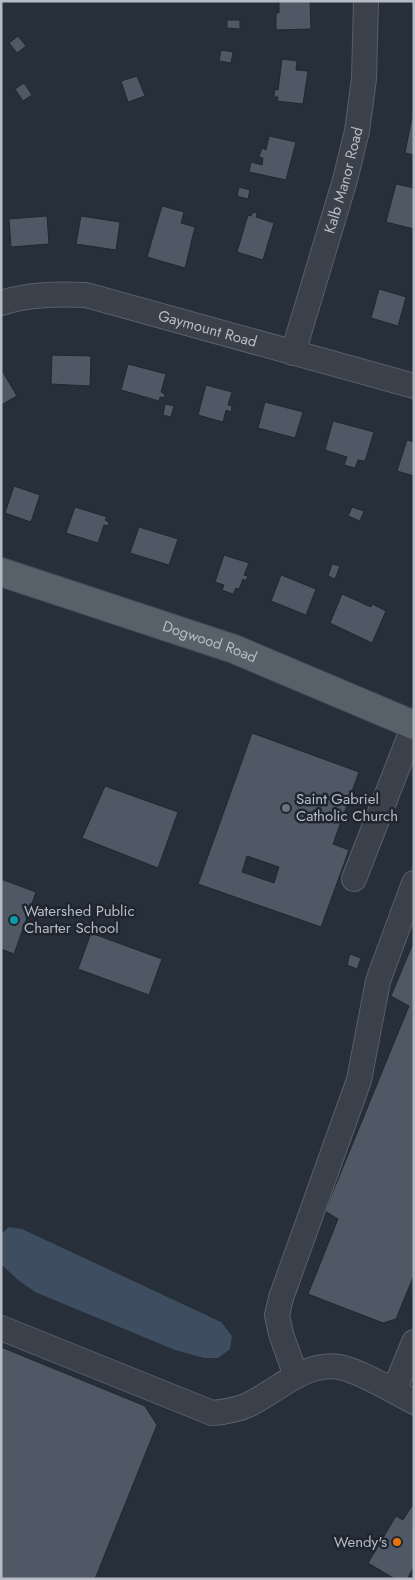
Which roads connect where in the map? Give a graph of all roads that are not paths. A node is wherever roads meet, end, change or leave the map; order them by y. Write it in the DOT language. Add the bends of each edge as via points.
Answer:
graph roads {
  1 [pos="366,1"];
  2 [pos="1,303"];
  3 [pos="293,353"];
  4 [pos="414,386"];
  5 [pos="1,572"];
  6 [pos="414,725"];
  7 [pos="354,879"];
  8 [pos="414,883"];
  9 [pos="1,1328"];
  10 [pos="414,1342"];
  11 [pos="296,1376"];
  12 [pos="404,1396"];
  1 -- 3 [label="street, Kalb Manor Road" via="364,79 357,131"];
  2 -- 3 [label="street, Gaymount Road" via="52,294 86,295"];
  3 -- 4 [label="street, Gaymount Road"];
  5 -- 6 [label="main road, Dogwood Road" via="234,649"];
  6 -- 7 [label="street"];
  8 -- 11 [label="street" via="378,981 359,1080 281,1298 277,1315"];
  9 -- 11 [label="street" via="212,1413 249,1405"];
  10 -- 12 [label="street"];
  11 -- 12 [label="street" via="325,1366 341,1367"];
}
